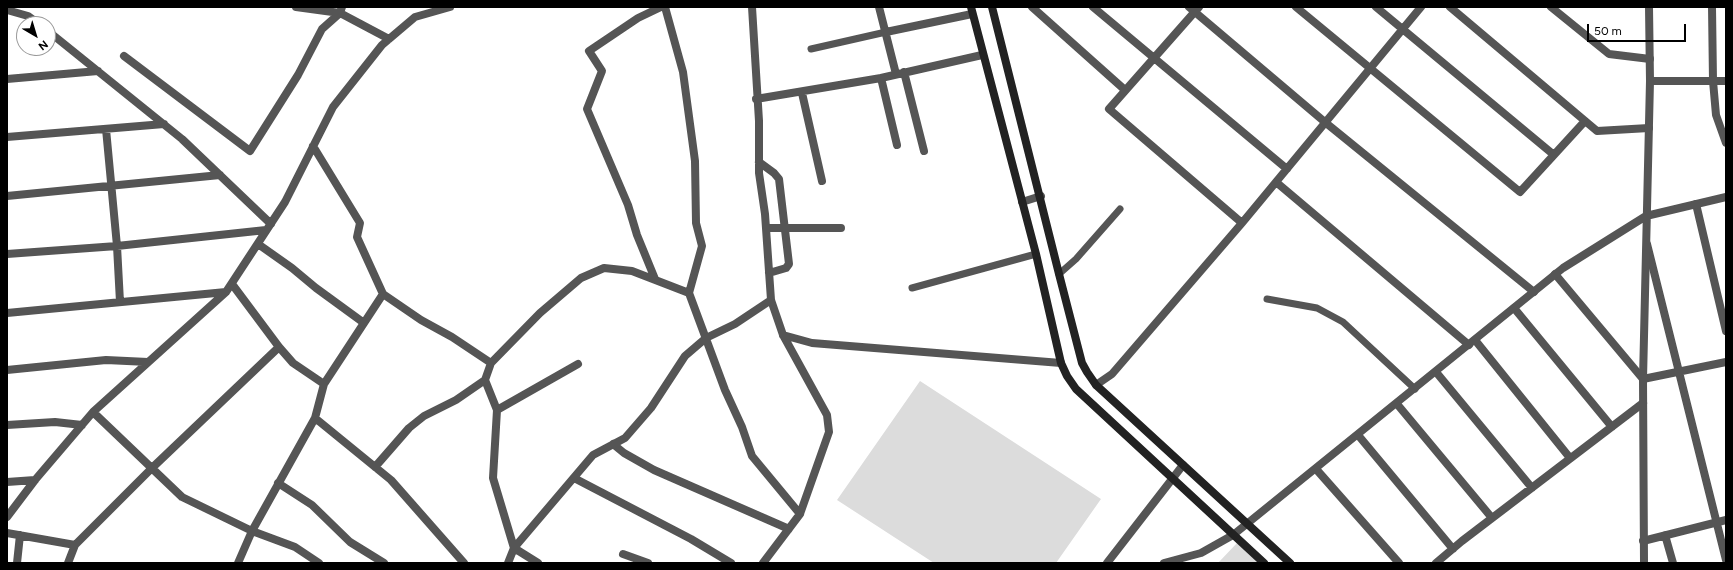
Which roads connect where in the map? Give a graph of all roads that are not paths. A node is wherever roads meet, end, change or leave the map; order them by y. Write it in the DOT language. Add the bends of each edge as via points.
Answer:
graph roads {
  1 [pos="296,7"];
  2 [pos="450,7"];
  3 [pos="661,7"];
  4 [pos="665,7"];
  5 [pos="752,7"];
  6 [pos="879,7"];
  7 [pos="992,7"];
  8 [pos="1032,7"];
  9 [pos="1093,7"];
  10 [pos="1296,7"];
  11 [pos="1376,7"];
  12 [pos="1421,7"];
  13 [pos="1450,7"];
  14 [pos="1551,7"];
  15 [pos="1649,7"];
  16 [pos="1712,7"];
  17 [pos="1194,9"];
  18 [pos="7,10"];
  19 [pos="341,10"];
  20 [pos="971,10"];
  21 [pos="28,16"];
  22 [pos="1403,29"];
  23 [pos="886,32"];
  24 [pos="56,37"];
  25 [pos="389,39"];
  26 [pos="811,50"];
  27 [pos="982,55"];
  28 [pos="124,56"];
  29 [pos="1154,58"];
  30 [pos="1650,59"];
  31 [pos="1370,68"];
  32 [pos="98,71"];
  33 [pos="900,73"];
  34 [pos="880,78"];
  35 [pos="7,79"];
  36 [pos="1650,81"];
  37 [pos="1713,81"];
  38 [pos="1726,81"];
  39 [pos="1125,90"];
  40 [pos="802,93"];
  41 [pos="756,99"];
  42 [pos="1585,121"];
  43 [pos="1326,123"];
  44 [pos="164,124"];
  45 [pos="1649,128"];
  46 [pos="106,129"];
  47 [pos="7,137"];
  48 [pos="1726,143"];
  49 [pos="313,146"];
  50 [pos="897,146"];
  51 [pos="924,151"];
  52 [pos="1554,156"];
  53 [pos="759,162"];
  54 [pos="1287,169"];
  55 [pos="220,174"];
  56 [pos="822,181"];
  57 [pos="1276,182"];
  58 [pos="111,186"];
  59 [pos="7,196"];
  60 [pos="1040,196"];
  61 [pos="1726,197"];
  62 [pos="1022,202"];
  63 [pos="1696,204"];
  64 [pos="1120,209"];
  65 [pos="1646,216"];
  66 [pos="1242,223"];
  67 [pos="268,227"];
  68 [pos="766,228"];
  69 [pos="785,228"];
  70 [pos="841,228"];
  71 [pos="1645,236"];
  72 [pos="258,244"];
  73 [pos="117,246"];
  74 [pos="7,254"];
  75 [pos="1036,254"];
  76 [pos="769,273"];
  77 [pos="1059,274"];
  78 [pos="1556,274"];
  79 [pos="655,279"];
  80 [pos="232,284"];
  81 [pos="912,288"];
  82 [pos="226,292"];
  83 [pos="1534,292"];
  84 [pos="689,293"];
  85 [pos="383,294"];
  86 [pos="1266,299"];
  87 [pos="771,300"];
  88 [pos="120,302"];
  89 [pos="1514,308"];
  90 [pos="7,312"];
  91 [pos="364,323"];
  92 [pos="1726,331"];
  93 [pos="783,335"];
  94 [pos="706,338"];
  95 [pos="1472,342"];
  96 [pos="279,347"];
  97 [pos="148,362"];
  98 [pos="1726,362"];
  99 [pos="491,363"];
  100 [pos="1061,363"];
  101 [pos="578,364"];
  102 [pos="7,370"];
  103 [pos="1436,372"];
  104 [pos="1679,372"];
  105 [pos="1643,379"];
  106 [pos="485,380"];
  107 [pos="324,384"];
  108 [pos="1096,385"];
  109 [pos="1415,389"];
  110 [pos="1643,403"];
  111 [pos="1397,404"];
  112 [pos="497,410"];
  113 [pos="93,412"];
  114 [pos="315,418"];
  115 [pos="7,425"];
  116 [pos="82,425"];
  117 [pos="1612,427"];
  118 [pos="1358,435"];
  119 [pos="613,444"];
  120 [pos="1570,458"];
  121 [pos="1183,465"];
  122 [pos="375,467"];
  123 [pos="152,468"];
  124 [pos="1316,469"];
  125 [pos="574,478"];
  126 [pos="1172,479"];
  127 [pos="35,480"];
  128 [pos="7,482"];
  129 [pos="278,482"];
  130 [pos="1532,488"];
  131 [pos="800,514"];
  132 [pos="7,517"];
  133 [pos="1492,518"];
  134 [pos="1726,520"];
  135 [pos="1717,522"];
  136 [pos="1247,524"];
  137 [pos="789,529"];
  138 [pos="252,531"];
  139 [pos="7,533"];
  140 [pos="20,535"];
  141 [pos="1233,535"];
  142 [pos="1665,535"];
  143 [pos="1643,541"];
  144 [pos="75,545"];
  145 [pos="514,548"];
  146 [pos="1453,549"];
  147 [pos="623,554"];
  148 [pos="1726,560"];
  149 [pos="17,563"];
  150 [pos="68,563"];
  151 [pos="238,563"];
  152 [pos="319,563"];
  153 [pos="384,563"];
  154 [pos="464,563"];
  155 [pos="508,563"];
  156 [pos="538,563"];
  157 [pos="648,563"];
  158 [pos="731,563"];
  159 [pos="763,563"];
  160 [pos="1107,563"];
  161 [pos="1167,563"];
  162 [pos="1264,563"];
  163 [pos="1290,563"];
  164 [pos="1399,563"];
  165 [pos="1436,563"];
  166 [pos="1644,563"];
  167 [pos="1673,563"];
  1 -- 19 [label="street"];
  2 -- 25 [label="street" via="415,17"];
  3 -- 79 [label="street" via="638,18 589,51 602,71 587,109 628,205"];
  4 -- 84 [label="street" via="683,72 695,161 696,223 702,246"];
  5 -- 41 [label="street"];
  6 -- 23 [label="street"];
  7 -- 60 [label="main road"];
  8 -- 39 [label="street"];
  9 -- 29 [label="street"];
  10 -- 31 [label="street"];
  11 -- 22 [label="street"];
  12 -- 22 [label="street"];
  13 -- 42 [label="street"];
  14 -- 30 [label="street" via="1609,54"];
  15 -- 30 [label="street"];
  16 -- 37 [label="street"];
  17 -- 29 [label="street"];
  17 -- 43 [label="street"];
  18 -- 21 [label="street"];
  19 -- 25 [label="street"];
  19 -- 28 [label="street" via="322,29 298,75 250,151"];
  20 -- 23 [label="street"];
  20 -- 27 [label="main road"];
  22 -- 31 [label="street"];
  22 -- 52 [label="street"];
  23 -- 26 [label="lane"];
  23 -- 33 [label="street"];
  24 -- 32 [label="street"];
  25 -- 49 [label="street" via="333,107"];
  27 -- 33 [label="street"];
  27 -- 62 [label="main road"];
  29 -- 39 [label="street"];
  29 -- 54 [label="street"];
  30 -- 36 [label="street"];
  31 -- 43 [label="street"];
  31 -- 52 [label="street" via="1520,192"];
  32 -- 35 [label="street"];
  32 -- 44 [label="street"];
  33 -- 34 [label="street"];
  33 -- 51 [label="street"];
  34 -- 40 [label="street"];
  34 -- 50 [label="street"];
  36 -- 37 [label="street"];
  36 -- 45 [label="street"];
  37 -- 38 [label="street"];
  37 -- 48 [label="street" via="1716,115"];
  39 -- 66 [label="street" via="1109,109"];
  40 -- 41 [label="street"];
  40 -- 56 [label="street"];
  41 -- 53 [label="street"];
  42 -- 45 [label="street" via="1597,131"];
  42 -- 52 [label="street"];
  43 -- 54 [label="street"];
  43 -- 83 [label="street"];
  44 -- 46 [label="street"];
  44 -- 55 [label="street"];
  45 -- 65 [label="street"];
  46 -- 47 [label="street"];
  46 -- 58 [label="street"];
  49 -- 67 [label="street" via="285,202"];
  49 -- 85 [label="street" via="360,223 357,237"];
  53 -- 68 [label="street"];
  53 -- 69 [label="street" via="779,179"];
  54 -- 57 [label="street"];
  55 -- 58 [label="street"];
  55 -- 67 [label="street"];
  57 -- 66 [label="street"];
  57 -- 95 [label="street"];
  58 -- 59 [label="street"];
  58 -- 73 [label="street"];
  60 -- 62 [label="street"];
  60 -- 77 [label="main road"];
  61 -- 63 [label="street"];
  62 -- 75 [label="main road"];
  63 -- 65 [label="street"];
  63 -- 92 [label="street"];
  64 -- 77 [label="lane" via="1076,259"];
  65 -- 71 [label="street"];
  65 -- 78 [label="street"];
  66 -- 108 [label="street" via="1112,374"];
  67 -- 72 [label="street"];
  67 -- 73 [label="street"];
  68 -- 69 [label="street"];
  68 -- 76 [label="street"];
  69 -- 70 [label="street"];
  69 -- 76 [label="street" via="789,264 786,268"];
  71 -- 104 [label="street"];
  71 -- 105 [label="street"];
  72 -- 80 [label="street"];
  72 -- 91 [label="street"];
  73 -- 74 [label="street"];
  73 -- 88 [label="street"];
  75 -- 81 [label="lane"];
  75 -- 100 [label="main road"];
  76 -- 87 [label="street"];
  77 -- 108 [label="main road" via="1082,363"];
  78 -- 83 [label="street"];
  78 -- 105 [label="street"];
  79 -- 84 [label="street"];
  79 -- 99 [label="street" via="632,271 604,268 581,278 540,313"];
  80 -- 82 [label="street"];
  80 -- 96 [label="street"];
  82 -- 88 [label="street"];
  82 -- 97 [label="street"];
  83 -- 89 [label="street"];
  84 -- 94 [label="street"];
  85 -- 91 [label="street"];
  85 -- 99 [label="street"];
  86 -- 109 [label="lane" via="1316,308 1343,322"];
  87 -- 93 [label="street"];
  87 -- 94 [label="street" via="735,324"];
  88 -- 90 [label="street"];
  89 -- 95 [label="street"];
  89 -- 117 [label="street"];
  91 -- 107 [label="street"];
  93 -- 100 [label="street" via="812,343"];
  93 -- 131 [label="street" via="827,415 829,432"];
  94 -- 119 [label="street" via="685,356 651,408 625,438"];
  94 -- 131 [label="street" via="752,456"];
  95 -- 103 [label="street"];
  95 -- 120 [label="street"];
  96 -- 107 [label="street" via="293,362"];
  96 -- 123 [label="street"];
  97 -- 102 [label="street" via="106,360"];
  97 -- 113 [label="street"];
  98 -- 104 [label="street"];
  99 -- 106 [label="street"];
  100 -- 126 [label="main road" via="1076,389"];
  101 -- 112 [label="street"];
  103 -- 109 [label="street"];
  103 -- 130 [label="street"];
  104 -- 105 [label="street"];
  104 -- 135 [label="street"];
  105 -- 110 [label="street"];
  106 -- 112 [label="street"];
  106 -- 122 [label="street" via="456,400 424,416 409,428"];
  107 -- 114 [label="street"];
  108 -- 121 [label="main road"];
  109 -- 111 [label="street"];
  110 -- 117 [label="street"];
  110 -- 143 [label="street"];
  111 -- 118 [label="street"];
  111 -- 133 [label="street"];
  112 -- 145 [label="street" via="493,478"];
  113 -- 116 [label="street"];
  113 -- 123 [label="street"];
  114 -- 122 [label="street"];
  114 -- 129 [label="street"];
  115 -- 116 [label="street" via="55,422"];
  116 -- 127 [label="street"];
  117 -- 120 [label="street"];
  118 -- 124 [label="street"];
  118 -- 146 [label="street"];
  119 -- 125 [label="street" via="593,455"];
  119 -- 137 [label="street" via="654,470"];
  120 -- 130 [label="street"];
  121 -- 126 [label="street"];
  121 -- 136 [label="main road"];
  122 -- 154 [label="street" via="391,480"];
  123 -- 138 [label="street" via="182,497"];
  123 -- 144 [label="street"];
  124 -- 136 [label="street"];
  124 -- 164 [label="street"];
  125 -- 145 [label="street"];
  125 -- 158 [label="street" via="691,538"];
  126 -- 141 [label="main road"];
  126 -- 160 [label="street"];
  127 -- 128 [label="street"];
  127 -- 132 [label="street"];
  129 -- 138 [label="street"];
  129 -- 153 [label="street" via="312,505 350,542"];
  130 -- 133 [label="street"];
  131 -- 137 [label="street"];
  133 -- 146 [label="street"];
  134 -- 135 [label="street"];
  135 -- 142 [label="street"];
  135 -- 148 [label="street"];
  136 -- 141 [label="street"];
  136 -- 163 [label="main road"];
  137 -- 159 [label="street"];
  138 -- 151 [label="street"];
  138 -- 152 [label="street" via="295,547"];
  139 -- 140 [label="street"];
  140 -- 144 [label="street"];
  140 -- 149 [label="street"];
  141 -- 161 [label="street" via="1201,553"];
  141 -- 162 [label="main road"];
  142 -- 143 [label="street"];
  142 -- 167 [label="street"];
  143 -- 166 [label="street"];
  144 -- 150 [label="street"];
  145 -- 155 [label="street"];
  145 -- 156 [label="street"];
  146 -- 165 [label="street"];
  147 -- 157 [label="street"];
}
